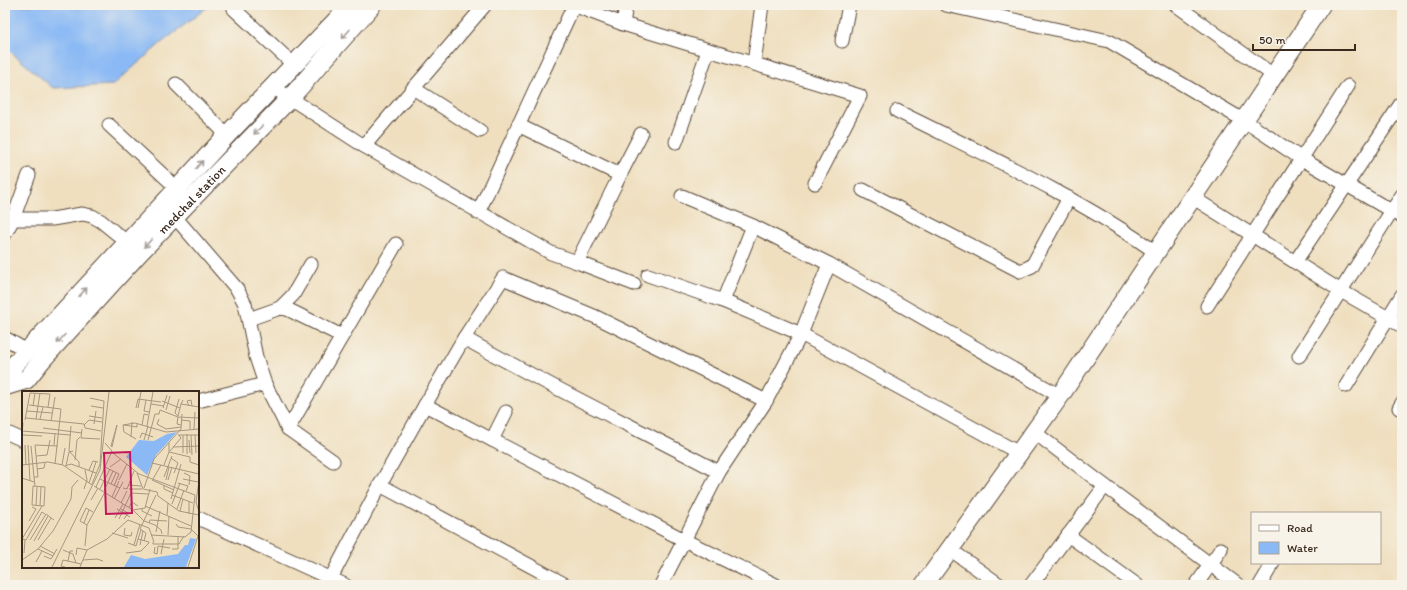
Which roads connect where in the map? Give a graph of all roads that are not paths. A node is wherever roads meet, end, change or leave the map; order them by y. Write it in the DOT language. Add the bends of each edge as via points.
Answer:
graph roads {
  1 [pos="372,5"];
  2 [pos="484,5"];
  3 [pos="573,5"];
  4 [pos="626,5"];
  5 [pos="762,5"];
  6 [pos="848,5"];
  7 [pos="946,5"];
  8 [pos="1176,5"];
  9 [pos="1321,5"];
  10 [pos="344,8"];
  11 [pos="234,9"];
  12 [pos="623,24"];
  13 [pos="842,41"];
  14 [pos="708,51"];
  15 [pos="754,62"];
  16 [pos="294,65"];
  17 [pos="1273,75"];
  18 [pos="176,84"];
  19 [pos="1348,86"];
  20 [pos="273,87"];
  21 [pos="413,88"];
  22 [pos="291,97"];
  23 [pos="1402,102"];
  24 [pos="897,111"];
  25 [pos="1243,120"];
  26 [pos="109,125"];
  27 [pos="518,125"];
  28 [pos="480,131"];
  29 [pos="641,134"];
  30 [pos="227,136"];
  31 [pos="676,142"];
  32 [pos="364,146"];
  33 [pos="1302,159"];
  34 [pos="29,175"];
  35 [pos="620,175"];
  36 [pos="815,183"];
  37 [pos="1347,184"];
  38 [pos="178,189"];
  39 [pos="863,190"];
  40 [pos="1402,195"];
  41 [pos="682,196"];
  42 [pos="1192,197"];
  43 [pos="1069,198"];
  44 [pos="169,210"];
  45 [pos="478,213"];
  46 [pos="1397,214"];
  47 [pos="9,218"];
  48 [pos="753,226"];
  49 [pos="5,234"];
  50 [pos="1252,236"];
  51 [pos="128,243"];
  52 [pos="396,244"];
  53 [pos="1157,253"];
  54 [pos="577,262"];
  55 [pos="1295,262"];
  56 [pos="311,264"];
  57 [pos="829,264"];
  58 [pos="648,275"];
  59 [pos="634,284"];
  60 [pos="1341,291"];
  61 [pos="1402,295"];
  62 [pos="723,301"];
  63 [pos="1207,306"];
  64 [pos="280,308"];
  65 [pos="1388,318"];
  66 [pos="249,319"];
  67 [pos="1402,326"];
  68 [pos="801,334"];
  69 [pos="342,336"];
  70 [pos="5,338"];
  71 [pos="464,338"];
  72 [pos="27,351"];
  73 [pos="1299,356"];
  74 [pos="266,384"];
  75 [pos="5,386"];
  76 [pos="1346,386"];
  77 [pos="1060,396"];
  78 [pos="199,401"];
  79 [pos="766,401"];
  80 [pos="425,405"];
  81 [pos="506,412"];
  82 [pos="288,429"];
  83 [pos="5,432"];
  84 [pos="1034,432"];
  85 [pos="22,440"];
  86 [pos="492,440"];
  87 [pos="1019,453"];
  88 [pos="333,461"];
  89 [pos="719,472"];
  90 [pos="380,485"];
  91 [pos="1105,486"];
  92 [pos="199,518"];
  93 [pos="1068,535"];
  94 [pos="684,540"];
  95 [pos="1221,549"];
  96 [pos="950,550"];
  97 [pos="1210,564"];
  98 [pos="1272,564"];
  99 [pos="331,578"];
  100 [pos="1121,580"];
  101 [pos="345,585"];
  102 [pos="566,585"];
  103 [pos="661,585"];
  104 [pos="776,585"];
  105 [pos="924,585"];
  106 [pos="1000,585"];
  107 [pos="1031,585"];
  108 [pos="1137,585"];
  109 [pos="1196,585"];
  110 [pos="1238,585"];
  111 [pos="1260,585"];
  1 -- 22 [label="street, medchal station, one-way"];
  2 -- 21 [label="street"];
  3 -- 12 [label="street"];
  3 -- 27 [label="street"];
  4 -- 12 [label="street"];
  5 -- 15 [label="street"];
  6 -- 13 [label="street"];
  7 -- 25 [label="street" via="1109,41"];
  8 -- 17 [label="street"];
  9 -- 17 [label="street"];
  10 -- 16 [label="street"];
  11 -- 16 [label="street"];
  12 -- 14 [label="street"];
  14 -- 15 [label="street"];
  14 -- 31 [label="street"];
  15 -- 36 [label="street" via="860,96"];
  16 -- 20 [label="street"];
  17 -- 25 [label="street"];
  18 -- 30 [label="street"];
  19 -- 33 [label="street"];
  20 -- 22 [label="street"];
  20 -- 30 [label="street"];
  21 -- 28 [label="street"];
  21 -- 32 [label="street"];
  22 -- 32 [label="street"];
  22 -- 44 [label="street, medchal station, one-way"];
  23 -- 37 [label="street"];
  24 -- 43 [label="street"];
  25 -- 33 [label="street"];
  25 -- 42 [label="street"];
  26 -- 38 [label="street"];
  27 -- 35 [label="street"];
  27 -- 45 [label="street"];
  29 -- 35 [label="street"];
  38 -- 30 [label="street, one-way"];
  32 -- 45 [label="street"];
  33 -- 37 [label="street"];
  33 -- 50 [label="street"];
  34 -- 47 [label="street"];
  35 -- 54 [label="street"];
  37 -- 46 [label="street"];
  37 -- 55 [label="street"];
  38 -- 44 [label="street"];
  39 -- 43 [label="street" via="1020,271 1032,266"];
  40 -- 46 [label="street"];
  41 -- 48 [label="street"];
  42 -- 50 [label="street"];
  42 -- 53 [label="street"];
  43 -- 53 [label="street" via="1134,236"];
  44 -- 51 [label="street"];
  44 -- 66 [label="street" via="237,289"];
  44 -- 75 [label="street, medchal station, one-way" via="26,380"];
  45 -- 54 [label="street" via="551,253"];
  46 -- 60 [label="street"];
  47 -- 49 [label="street"];
  47 -- 51 [label="street" via="52,219 74,215 92,216"];
  48 -- 57 [label="street"];
  48 -- 62 [label="street"];
  50 -- 55 [label="street"];
  50 -- 63 [label="street"];
  72 -- 51 [label="street, one-way"];
  52 -- 69 [label="street"];
  53 -- 77 [label="street"];
  54 -- 59 [label="street"];
  55 -- 60 [label="street"];
  56 -- 64 [label="street" via="293,296"];
  57 -- 68 [label="street"];
  57 -- 77 [label="street"];
  58 -- 62 [label="street"];
  60 -- 65 [label="street"];
  60 -- 73 [label="street"];
  61 -- 65 [label="street"];
  62 -- 68 [label="street"];
  64 -- 66 [label="street"];
  64 -- 69 [label="street" via="294,312"];
  65 -- 67 [label="street"];
  65 -- 76 [label="street"];
  66 -- 74 [label="street" via="256,357"];
  68 -- 79 [label="street"];
  68 -- 87 [label="street"];
  69 -- 82 [label="street"];
  70 -- 72 [label="street"];
  71 -- 79 [label="street" via="503,278 596,317"];
  71 -- 80 [label="street"];
  71 -- 89 [label="street" via="527,374"];
  72 -- 75 [label="street" via="14,365"];
  74 -- 78 [label="street"];
  74 -- 82 [label="street"];
  77 -- 84 [label="street"];
  79 -- 89 [label="street"];
  80 -- 86 [label="street"];
  80 -- 90 [label="street"];
  81 -- 86 [label="street"];
  82 -- 88 [label="street"];
  83 -- 85 [label="street"];
  84 -- 87 [label="street"];
  84 -- 91 [label="street"];
  86 -- 94 [label="street"];
  87 -- 96 [label="street"];
  89 -- 94 [label="street"];
  90 -- 99 [label="street"];
  90 -- 102 [label="street"];
  91 -- 93 [label="street"];
  91 -- 97 [label="street"];
  92 -- 99 [label="street"];
  93 -- 100 [label="street"];
  93 -- 107 [label="street"];
  94 -- 103 [label="street"];
  94 -- 104 [label="street"];
  95 -- 97 [label="street"];
  96 -- 105 [label="street"];
  96 -- 106 [label="street"];
  97 -- 109 [label="street"];
  97 -- 110 [label="street"];
  98 -- 111 [label="street"];
  99 -- 101 [label="street"];
  100 -- 108 [label="street"];
}
